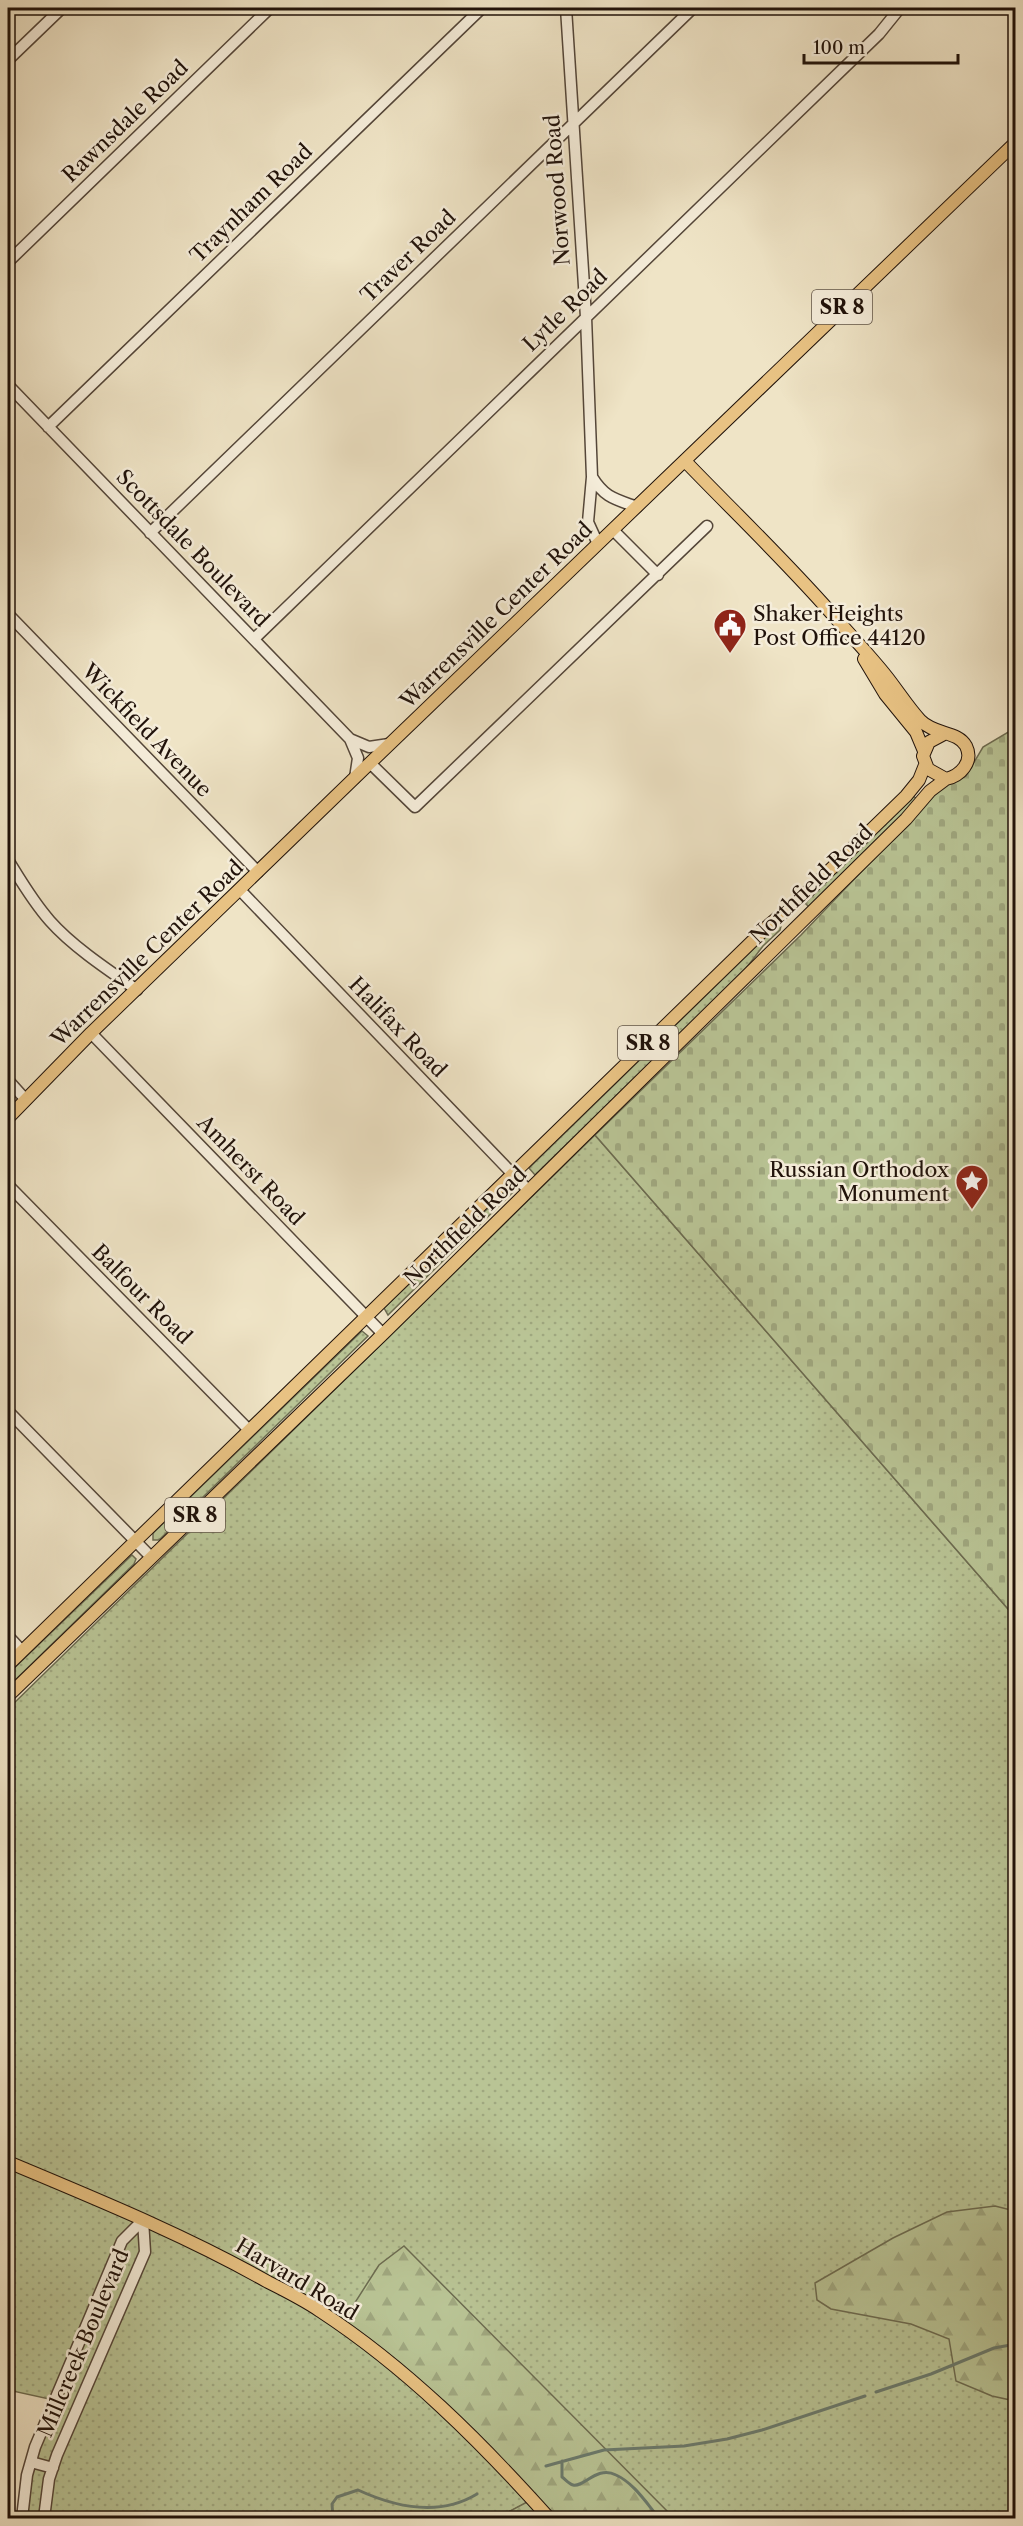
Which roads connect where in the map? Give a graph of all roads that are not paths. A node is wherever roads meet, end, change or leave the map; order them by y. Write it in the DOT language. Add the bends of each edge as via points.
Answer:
graph roads {
  1 [pos="62,8"];
  2 [pos="270,8"];
  3 [pos="482,8"];
  4 [pos="566,8"];
  5 [pos="693,8"];
  6 [pos="900,8"];
  7 [pos="8,60"];
  8 [pos="572,125"];
  9 [pos="1016,142"];
  10 [pos="8,262"];
  11 [pos="586,317"];
  12 [pos="8,385"];
  13 [pos="48,427"];
  14 [pos="685,461"];
  15 [pos="592,477"];
  16 [pos="637,507"];
  17 [pos="707,526"];
  18 [pos="613,530"];
  19 [pos="150,533"];
  20 [pos="598,544"];
  21 [pos="658,575"];
  22 [pos="8,614"];
  23 [pos="254,639"];
  24 [pos="853,639"];
  25 [pos="944,734"];
  26 [pos="350,739"];
  27 [pos="390,744"];
  28 [pos="924,751"];
  29 [pos="370,763"];
  30 [pos="926,765"];
  31 [pos="355,778"];
  32 [pos="946,779"];
  33 [pos="8,860"];
  34 [pos="258,872"];
  35 [pos="240,890"];
  36 [pos="137,990"];
  37 [pos="91,1034"];
  38 [pos="8,1080"];
  39 [pos="26,1100"];
  40 [pos="8,1118"];
  41 [pos="513,1174"];
  42 [pos="8,1185"];
  43 [pos="529,1191"];
  44 [pos="366,1317"];
  45 [pos="383,1334"];
  46 [pos="8,1411"];
  47 [pos="249,1430"];
  48 [pos="135,1541"];
  49 [pos="151,1557"];
  50 [pos="8,1636"];
  51 [pos="22,1651"];
  52 [pos="8,1665"];
  53 [pos="8,1696"];
  54 [pos="8,2162"];
  55 [pos="143,2220"];
  56 [pos="31,2462"];
  57 [pos="53,2468"];
  58 [pos="22,2518"];
  59 [pos="44,2518"];
  60 [pos="549,2518"];
  1 -- 7 [label="street"];
  2 -- 10 [label="street, Rawnsdale Road"];
  3 -- 13 [label="street, Traynham Road"];
  4 -- 8 [label="street, Norwood Road"];
  5 -- 8 [label="street, Traver Road"];
  6 -- 11 [label="street, Lytle Road" via="879,34"];
  8 -- 11 [label="street, Norwood Road"];
  8 -- 19 [label="street, Traver Road"];
  9 -- 14 [label="main road, Warrensville Center Road / SR 8"];
  11 -- 15 [label="street, Norwood Road"];
  11 -- 23 [label="street, Lytle Road"];
  12 -- 13 [label="street, Scottsdale Boulevard"];
  13 -- 19 [label="street, Scottsdale Boulevard"];
  14 -- 16 [label="main road, Warrensville Center Road"];
  14 -- 24 [label="main road, SR 8"];
  15 -- 16 [label="street" via="610,498"];
  15 -- 20 [label="street, Norwood Road" via="588,522"];
  16 -- 18 [label="main road, Warrensville Center Road"];
  17 -- 21 [label="street"];
  18 -- 20 [label="main road, Warrensville Center Road"];
  18 -- 21 [label="street"];
  19 -- 23 [label="street, Scottsdale Boulevard"];
  20 -- 27 [label="main road, Warrensville Center Road"];
  21 -- 29 [label="street" via="415,807"];
  22 -- 34 [label="street, Wickfield Avenue"];
  23 -- 26 [label="street, Scottsdale Boulevard"];
  24 -- 25 [label="main road, SR 8" via="919,719"];
  24 -- 28 [label="main road, SR 8" via="877,682 916,732"];
  25 -- 28 [label="main road" via="929,742"];
  25 -- 32 [label="main road, SR 8" via="957,737 968,752 962,772"];
  26 -- 27 [label="street" via="369,747"];
  26 -- 31 [label="street" via="358,758"];
  27 -- 29 [label="main road, Warrensville Center Road"];
  28 -- 30 [label="main road, SR 8"];
  29 -- 31 [label="main road, Warrensville Center Road"];
  30 -- 32 [label="main road" via="932,773"];
  30 -- 41 [label="main road, Northfield Road / SR 8" via="906,796"];
  31 -- 34 [label="main road, Warrensville Center Road"];
  32 -- 43 [label="main road, Northfield Road / SR 8"];
  33 -- 36 [label="street" via="51,922"];
  34 -- 35 [label="main road, Warrensville Center Road"];
  35 -- 36 [label="main road, Warrensville Center Road"];
  35 -- 41 [label="street, Halifax Road"];
  36 -- 37 [label="main road, Warrensville Center Road"];
  37 -- 39 [label="main road, Warrensville Center Road"];
  37 -- 44 [label="street, Amherst Road"];
  38 -- 39 [label="street"];
  39 -- 40 [label="main road, Warrensville Center Road"];
  41 -- 43 [label="street, Halifax Road"];
  41 -- 44 [label="main road, Northfield Road / SR 8"];
  42 -- 47 [label="street, Balfour Road"];
  43 -- 45 [label="main road, Northfield Road / SR 8"];
  44 -- 45 [label="street, Amherst Road"];
  44 -- 47 [label="main road, Northfield Road / SR 8"];
  45 -- 49 [label="main road, Northfield Road / SR 8"];
  46 -- 48 [label="street"];
  47 -- 48 [label="main road, Northfield Road / SR 8"];
  48 -- 49 [label="street"];
  48 -- 51 [label="main road, Northfield Road / SR 8"];
  49 -- 53 [label="main road, Northfield Road / SR 8"];
  50 -- 51 [label="street"];
  51 -- 52 [label="main road, Northfield Road / SR 8"];
  54 -- 55 [label="main road, Harvard Road"];
  55 -- 56 [label="street, Millcreek Boulevard" via="122,2241"];
  55 -- 57 [label="street, Millcreek Boulevard" via="145,2252"];
  55 -- 60 [label="main road, Harvard Road" via="320,2310 414,2382 490,2453"];
  56 -- 57 [label="street"];
  56 -- 58 [label="street, Millcreek Boulevard"];
  57 -- 59 [label="street, Millcreek Boulevard"];
}
